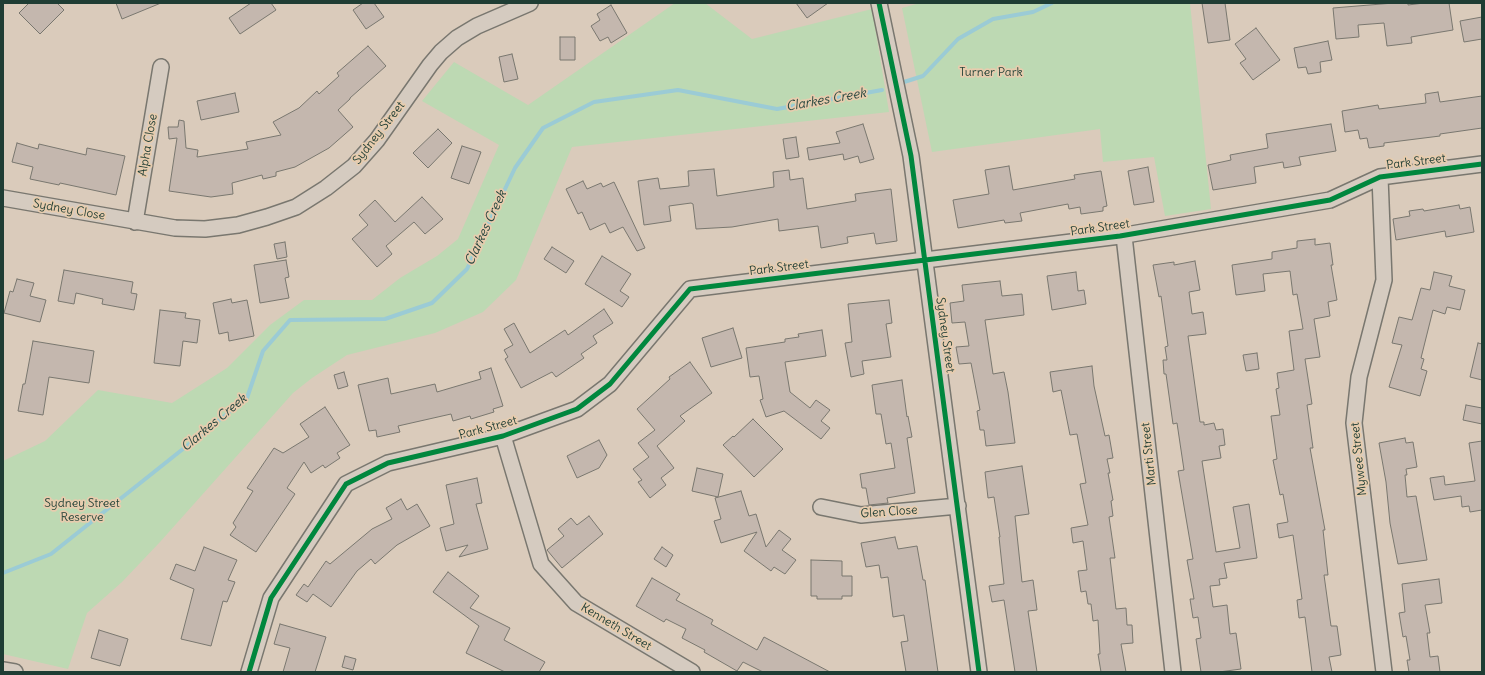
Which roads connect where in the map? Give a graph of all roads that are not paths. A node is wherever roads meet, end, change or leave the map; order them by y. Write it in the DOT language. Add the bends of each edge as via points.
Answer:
graph roads {
  1 [pos="530,3"];
  2 [pos="879,3"];
  3 [pos="161,67"];
  4 [pos="1482,164"];
  5 [pos="1380,177"];
  6 [pos="3,198"];
  7 [pos="135,222"];
  8 [pos="1124,236"];
  9 [pos="925,260"];
  10 [pos="503,436"];
  11 [pos="958,506"];
  12 [pos="821,507"];
  13 [pos="3,670"];
  14 [pos="15,672"];
  15 [pos="249,672"];
  16 [pos="692,672"];
  17 [pos="980,672"];
  18 [pos="1173,672"];
  19 [pos="1384,672"];
  1 -- 7 [label="street, Sydney Street" via="477,26 457,38 430,65 377,140 354,166 296,207 238,225 205,229 174,228"];
  2 -- 9 [label="street, Sydney Street" via="911,156"];
  3 -- 7 [label="street, Alpha Close"];
  4 -- 5 [label="street, Park Street"];
  5 -- 8 [label="street, Park Street" via="1330,200"];
  5 -- 19 [label="street, Mywee Street" via="1384,280 1359,377 1354,423"];
  6 -- 7 [label="street, Sydney Close"];
  8 -- 9 [label="street, Park Street"];
  8 -- 18 [label="street, Marti Street"];
  9 -- 10 [label="street, Park Street" via="690,289 610,384 576,409"];
  9 -- 11 [label="street, Sydney Street"];
  10 -- 15 [label="street, Park Street" via="388,463 346,484 271,598"];
  10 -- 16 [label="street, Kenneth Street" via="541,564 576,603"];
  11 -- 12 [label="street, Glen Close" via="861,515"];
  11 -- 17 [label="street, Sydney Street"];
  13 -- 14 [label="street"];
}
